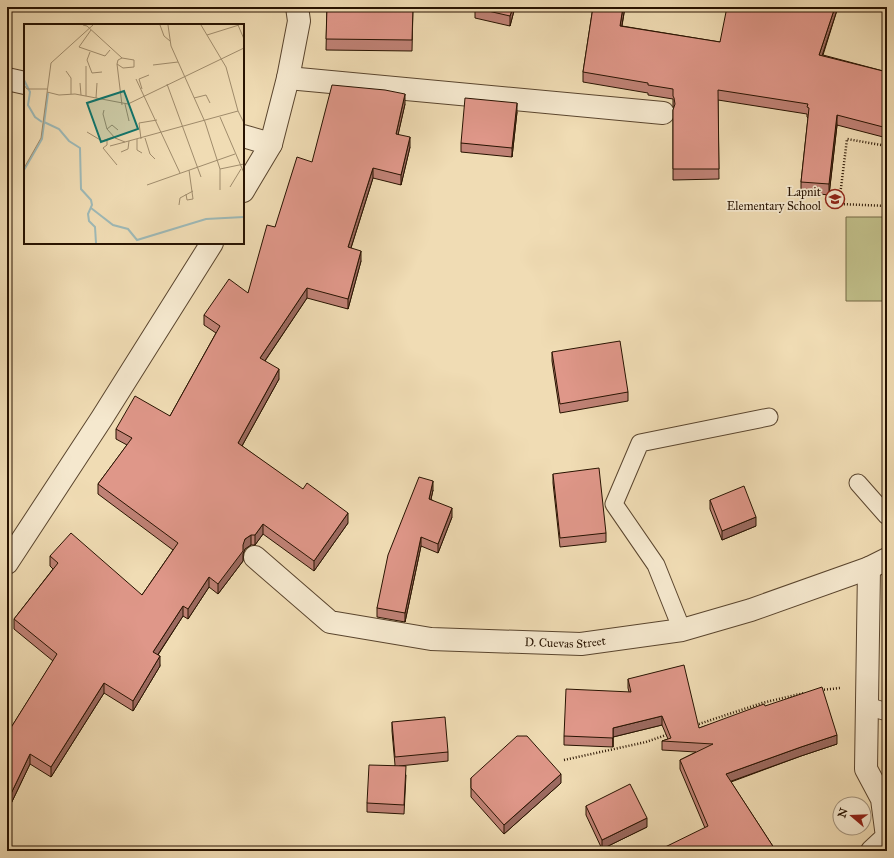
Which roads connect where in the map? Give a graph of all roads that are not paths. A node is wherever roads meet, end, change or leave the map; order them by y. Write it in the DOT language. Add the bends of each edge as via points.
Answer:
graph roads {
  1 [pos="297,7"];
  2 [pos="288,78"];
  3 [pos="7,79"];
  4 [pos="24,83"];
  5 [pos="663,113"];
  6 [pos="244,136"];
  7 [pos="271,144"];
  8 [pos="244,189"];
  9 [pos="211,244"];
  10 [pos="769,417"];
  11 [pos="858,483"];
  12 [pos="887,516"];
  13 [pos="255,557"];
  14 [pos="7,563"];
  15 [pos="878,564"];
  16 [pos="682,630"];
  17 [pos="877,709"];
  18 [pos="872,851"];
  1 -- 2 [label="street" via="299,21"];
  2 -- 5 [label="street"];
  2 -- 7 [label="street"];
  3 -- 4 [label="street"];
  6 -- 7 [label="street"];
  7 -- 8 [label="street"];
  9 -- 14 [label="street"];
  10 -- 16 [label="lane" via="640,443 614,504 656,565"];
  11 -- 12 [label="lane"];
  13 -- 16 [label="street, D. Cuevas Street" via="330,622 431,639 581,644"];
  15 -- 16 [label="street, D. Cuevas Street" via="751,610"];
  15 -- 17 [label="street" via="867,685"];
  17 -- 18 [label="street" via="866,769 882,799 887,837"];
}
